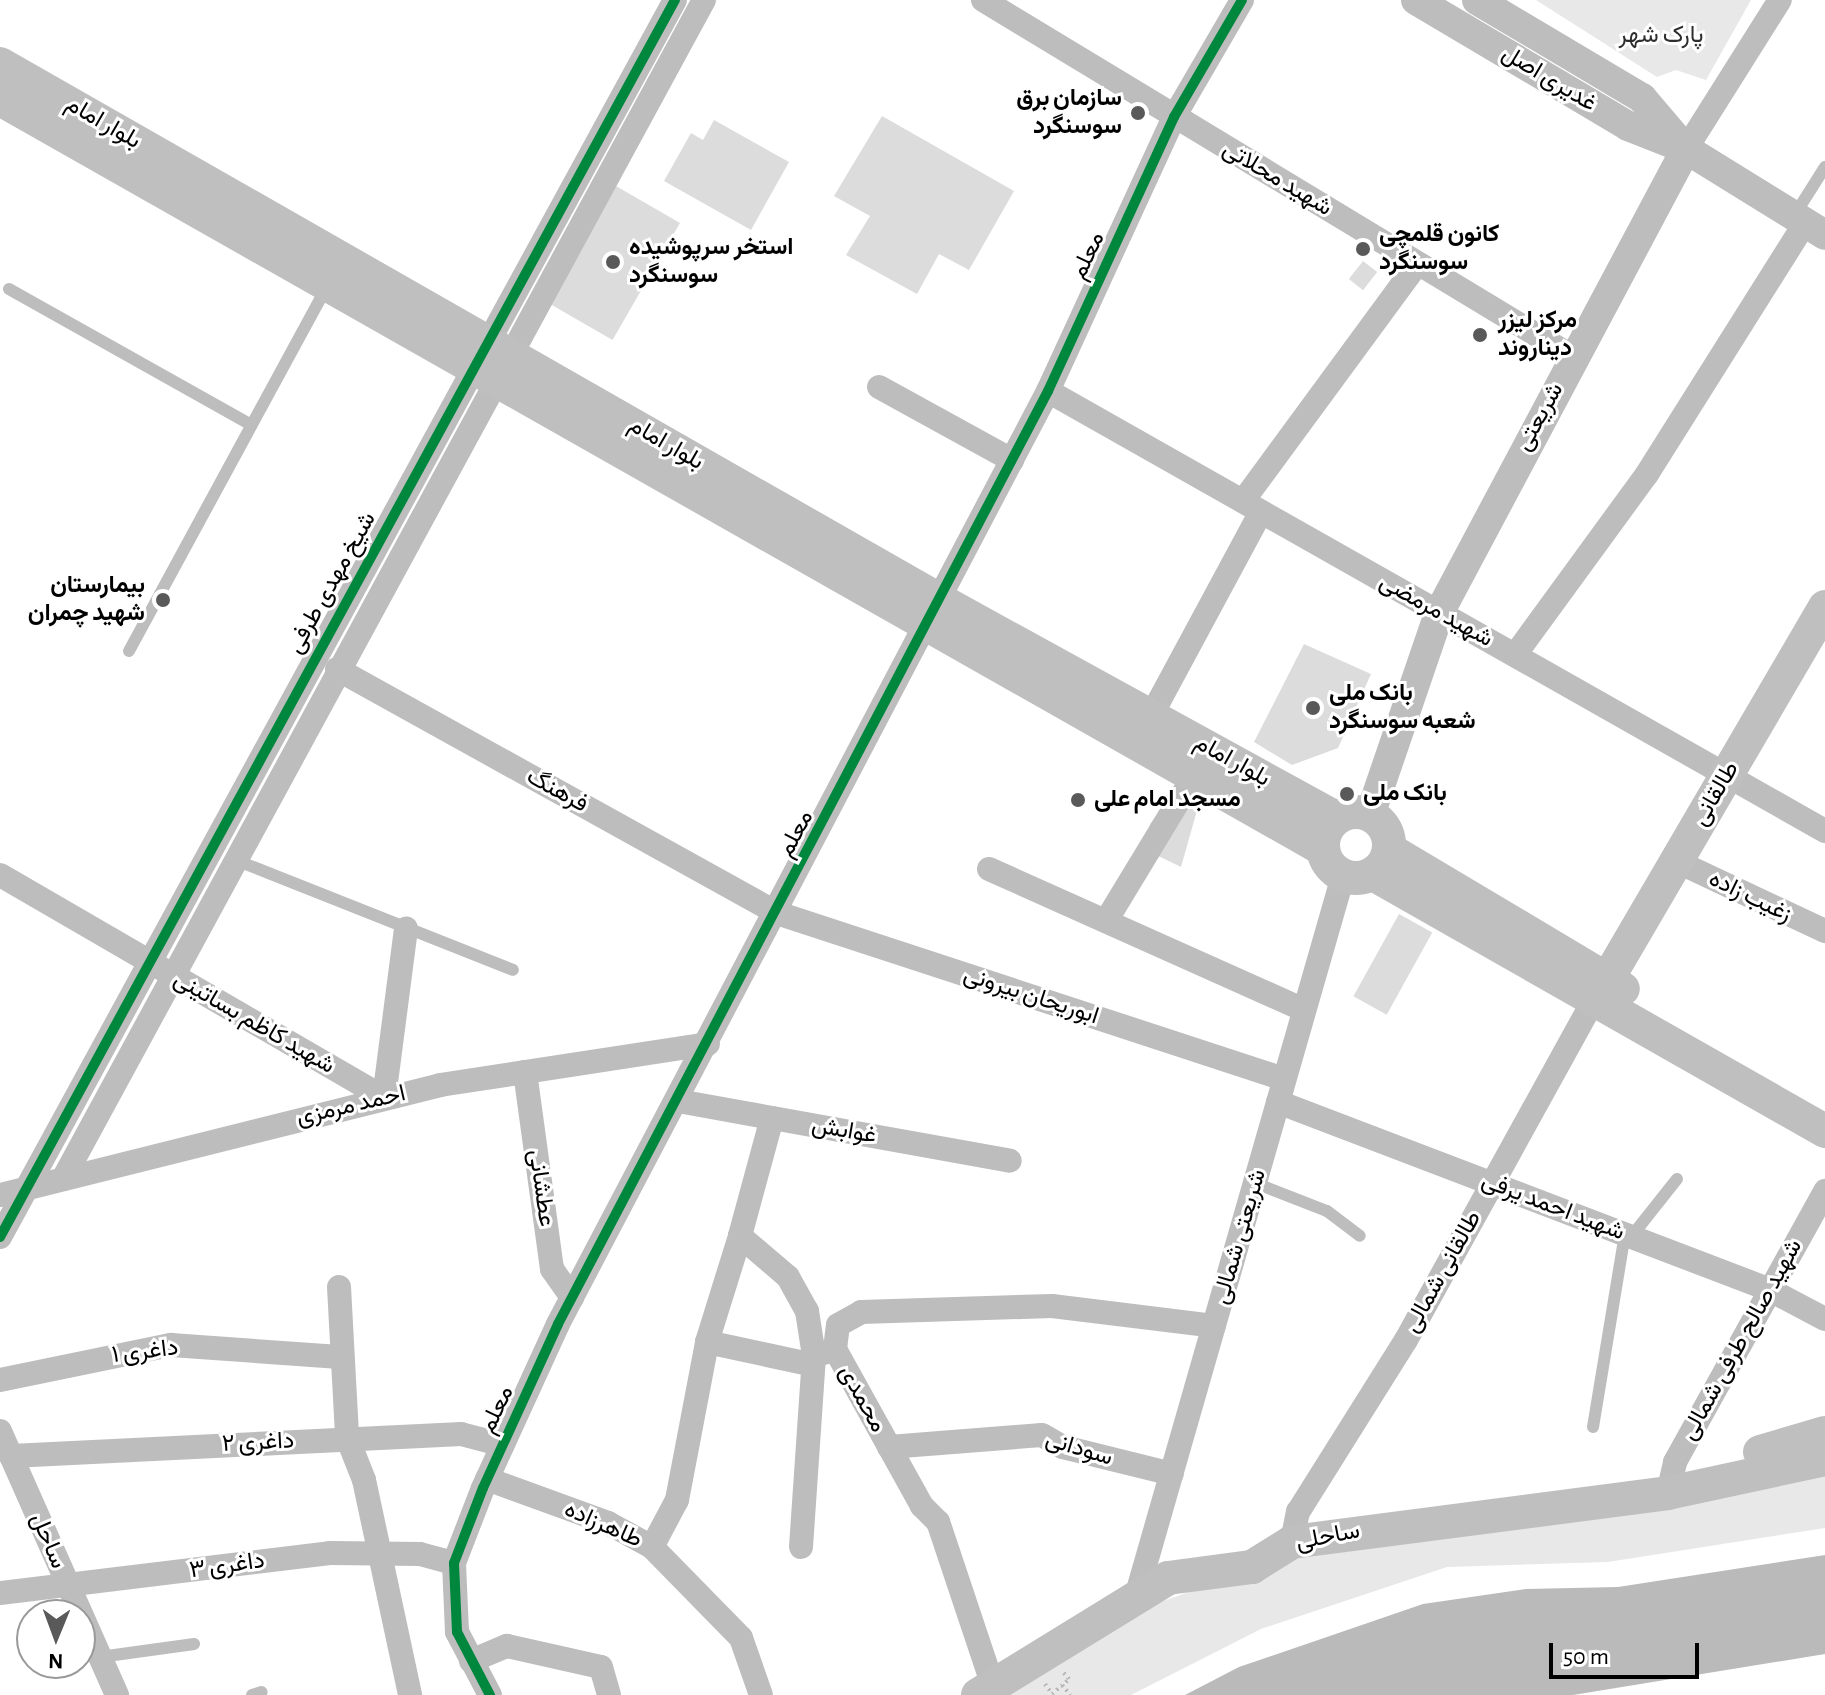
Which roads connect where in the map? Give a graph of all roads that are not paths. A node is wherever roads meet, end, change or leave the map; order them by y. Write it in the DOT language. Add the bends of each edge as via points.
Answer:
graph roads {
  1 [pos="675,0"];
  2 [pos="704,0"];
  3 [pos="983,0"];
  4 [pos="1242,0"];
  5 [pos="1416,0"];
  6 [pos="1477,0"];
  7 [pos="1780,0"];
  8 [pos="641,63"];
  9 [pos="0,64"];
  10 [pos="663,75"];
  11 [pos="0,99"];
  12 [pos="1174,117"];
  13 [pos="1686,149"];
  14 [pos="1825,167"];
  15 [pos="1808,224"];
  16 [pos="1417,264"];
  17 [pos="327,285"];
  18 [pos="9,289"];
  19 [pos="1573,357"];
  20 [pos="491,361"];
  21 [pos="879,387"];
  22 [pos="1048,391"];
  23 [pos="251,425"];
  24 [pos="1012,460"];
  25 [pos="1252,506"];
  26 [pos="1825,607"];
  27 [pos="935,612"];
  28 [pos="1439,613"];
  29 [pos="129,651"];
  30 [pos="1515,655"];
  31 [pos="337,669"];
  32 [pos="1151,716"];
  33 [pos="1195,774"];
  34 [pos="1727,775"];
  35 [pos="1370,815"];
  36 [pos="1336,818"];
  37 [pos="1825,831"];
  38 [pos="1323,849"];
  39 [pos="233,859"];
  40 [pos="1676,861"];
  41 [pos="1368,867"];
  42 [pos="989,869"];
  43 [pos="0,875"];
  44 [pos="777,913"];
  45 [pos="1106,921"];
  46 [pos="406,928"];
  47 [pos="1825,931"];
  48 [pos="147,960"];
  49 [pos="513,970"];
  50 [pos="170,973"];
  51 [pos="1600,990"];
  52 [pos="1304,1010"];
  53 [pos="708,1044"];
  54 [pos="525,1072"];
  55 [pos="1281,1091"];
  56 [pos="384,1098"];
  57 [pos="678,1101"];
  58 [pos="772,1118"];
  59 [pos="1823,1121"];
  60 [pos="1010,1161"];
  61 [pos="63,1179"];
  62 [pos="1677,1179"];
  63 [pos="1255,1183"];
  64 [pos="1492,1184"];
  65 [pos="29,1188"];
  66 [pos="1825,1191"];
  67 [pos="0,1195"];
  68 [pos="740,1236"];
  69 [pos="1360,1236"];
  70 [pos="1628,1236"];
  71 [pos="0,1237"];
  72 [pos="339,1287"];
  73 [pos="1768,1289"];
  74 [pos="572,1298"];
  75 [pos="1825,1319"];
  76 [pos="1214,1326"];
  77 [pos="707,1342"];
  78 [pos="340,1357"];
  79 [pos="820,1357"];
  80 [pos="0,1380"];
  81 [pos="1593,1427"];
  82 [pos="0,1431"];
  83 [pos="1825,1433"];
  84 [pos="347,1437"];
  85 [pos="503,1445"];
  86 [pos="889,1447"];
  87 [pos="11,1456"];
  88 [pos="1825,1459"];
  89 [pos="1172,1474"];
  90 [pos="487,1479"];
  91 [pos="1668,1493"];
  92 [pos="1292,1542"];
  93 [pos="652,1547"];
  94 [pos="801,1547"];
  95 [pos="381,1553"];
  96 [pos="454,1563"];
  97 [pos="68,1588"];
  98 [pos="0,1593"];
  99 [pos="1136,1597"];
  100 [pos="194,1644"];
  101 [pos="100,1657"];
  102 [pos="471,1661"];
  103 [pos="985,1690"];
  104 [pos="117,1695"];
  105 [pos="410,1695"];
  106 [pos="490,1695"];
  107 [pos="609,1695"];
  108 [pos="761,1695"];
  1 -- 8 [label="street, شیخ مهدی طرفی"];
  2 -- 10 [label="street, شیخ مهدی طرفی"];
  3 -- 12 [label="street, شهید محلاتی"];
  4 -- 12 [label="street, معلم"];
  5 -- 13 [label="street, غدیری اصل" via="1628,126"];
  6 -- 13 [label="street, غدیری اصل" via="1642,98"];
  7 -- 13 [label="street, شریعتی"];
  8 -- 10 [label="street"];
  8 -- 20 [label="street, شیخ مهدی طرفی"];
  9 -- 20 [label="main road, بلوار امام"];
  10 -- 20 [label="street, شیخ مهدی طرفی"];
  11 -- 17 [label="main road, بلوار امام"];
  12 -- 16 [label="street, شهید محلاتی"];
  12 -- 22 [label="street, معلم"];
  13 -- 15 [label="street, غدیری اصل"];
  13 -- 19 [label="street, شریعتی"];
  14 -- 15 [label="lane"];
  15 -- 30 [label="street" via="1647,474"];
  16 -- 19 [label="street, شهید محلاتی"];
  16 -- 25 [label="street"];
  17 -- 20 [label="main road, بلوار امام"];
  17 -- 23 [label="lane"];
  18 -- 23 [label="lane"];
  19 -- 28 [label="street, شریعتی"];
  20 -- 27 [label="main road, بلوار امام"];
  20 -- 31 [label="street, شیخ مهدی طرفی"];
  20 -- 48 [label="street, شیخ مهدی طرفی"];
  21 -- 24 [label="street"];
  22 -- 24 [label="street, معلم"];
  22 -- 25 [label="street, شهید مرمضی"];
  23 -- 29 [label="lane"];
  24 -- 27 [label="street, معلم"];
  25 -- 28 [label="street, شهید مرمضی"];
  25 -- 32 [label="street"];
  26 -- 34 [label="main road, طالقانی"];
  27 -- 32 [label="main road, بلوار امام"];
  27 -- 33 [label="main road, بلوار امام"];
  27 -- 44 [label="street, معلم"];
  28 -- 30 [label="street, شهید مرمضی"];
  28 -- 35 [label="street, شریعتی"];
  30 -- 34 [label="street, شهید مرمضی"];
  31 -- 39 [label="street, شیخ مهدی طرفی"];
  31 -- 44 [label="street, فرهنگ"];
  32 -- 36 [label="main road, بلوار امام"];
  33 -- 38 [label="main road, بلوار امام"];
  33 -- 45 [label="street"];
  34 -- 37 [label="street, شهید مرمضی"];
  34 -- 40 [label="main road, طالقانی"];
  35 -- 36 [label="main road"];
  35 -- 41 [label="main road" via="1386,829"];
  36 -- 38 [label="main road"];
  38 -- 41 [label="main road"];
  39 -- 46 [label="lane"];
  39 -- 50 [label="street, شیخ مهدی طرفی"];
  40 -- 47 [label="street, زغیب زاده"];
  40 -- 51 [label="main road, طالقانی"];
  41 -- 51 [label="main road"];
  41 -- 52 [label="street, شریعتی شمالی"];
  42 -- 45 [label="street"];
  43 -- 48 [label="street, شهید کاظم بساتینی"];
  44 -- 53 [label="street, معلم"];
  44 -- 55 [label="street, ابوریحان بیرونی"];
  45 -- 52 [label="street"];
  46 -- 49 [label="lane"];
  46 -- 56 [label="street"];
  48 -- 50 [label="street, شهید کاظم بساتینی"];
  48 -- 65 [label="street, شیخ مهدی طرفی"];
  50 -- 56 [label="street, شهید کاظم بساتینی"];
  50 -- 61 [label="street, شیخ مهدی طرفی"];
  51 -- 59 [label="main road"];
  51 -- 64 [label="street, طالقانی شمالی"];
  52 -- 55 [label="street, شریعتی شمالی"];
  53 -- 54 [label="street, احمد مرمزی"];
  53 -- 57 [label="street, معلم"];
  54 -- 56 [label="street, احمد مرمزی"];
  54 -- 74 [label="street, عطشانی" via="552,1269"];
  55 -- 63 [label="street, شریعتی شمالی"];
  55 -- 64 [label="street, شهید احمد یرفی"];
  56 -- 61 [label="street, احمد مرمزی"];
  57 -- 58 [label="street, غوابش"];
  57 -- 74 [label="street, معلم"];
  58 -- 60 [label="street, غوابش"];
  58 -- 68 [label="street, طاهرزاده"];
  61 -- 65 [label="street, احمد مرمزی"];
  62 -- 70 [label="lane"];
  63 -- 69 [label="lane" via="1327,1211"];
  63 -- 76 [label="street, شریعتی شمالی"];
  64 -- 70 [label="street, شهید احمد یرفی"];
  64 -- 92 [label="street, طالقانی شمالی" via="1406,1340 1298,1512"];
  65 -- 67 [label="street, احمد مرمزی"];
  65 -- 71 [label="street, شیخ مهدی طرفی"];
  66 -- 73 [label="street, شهید صالح طرفی شمالی"];
  68 -- 77 [label="street, طاهرزاده"];
  68 -- 79 [label="street" via="788,1277 807,1311"];
  70 -- 73 [label="street, شهید احمد یرفی"];
  70 -- 81 [label="lane"];
  72 -- 78 [label="street"];
  73 -- 75 [label="street, شهید احمد یرفی"];
  73 -- 91 [label="street, شهید صالح طرفی شمالی" via="1675,1462"];
  74 -- 85 [label="street, معلم"];
  76 -- 79 [label="street, محمدی" via="1052,1306 861,1312 838,1325"];
  76 -- 89 [label="street, شریعتی شمالی"];
  77 -- 79 [label="street"];
  77 -- 93 [label="street, طاهرزاده" via="677,1500"];
  78 -- 80 [label="street, داغری ۱" via="171,1345"];
  78 -- 84 [label="street"];
  79 -- 86 [label="street, محمدی"];
  79 -- 94 [label="street"];
  82 -- 87 [label="street, ساحل"];
  83 -- 91 [label="main road, ساحلی" via="1730,1460"];
  84 -- 85 [label="street, داغری ۲" via="461,1434"];
  84 -- 87 [label="street, داغری ۲"];
  84 -- 95 [label="street"];
  85 -- 90 [label="street, معلم"];
  86 -- 89 [label="street, سودانی" via="1042,1435 1063,1447"];
  86 -- 103 [label="street, محمدی" via="922,1506 938,1522"];
  87 -- 97 [label="street, ساحل"];
  88 -- 91 [label="main road, ساحلی"];
  89 -- 99 [label="street, شریعتی شمالی"];
  90 -- 93 [label="street, طاهرزاده" via="608,1523"];
  90 -- 96 [label="street, معلم"];
  91 -- 92 [label="main road, ساحلی"];
  92 -- 99 [label="main road, ساحلی" via="1252,1567 1168,1578"];
  93 -- 108 [label="street" via="741,1638"];
  95 -- 96 [label="street, داغری ۳"];
  95 -- 97 [label="street, داغری ۳" via="330,1553"];
  95 -- 105 [label="street"];
  96 -- 102 [label="street, معلم" via="457,1632"];
  97 -- 98 [label="street, داغری ۳"];
  97 -- 101 [label="street, ساحل"];
  99 -- 103 [label="main road, ساحلی"];
  100 -- 101 [label="lane"];
  101 -- 104 [label="street, ساحل"];
  102 -- 106 [label="street, معلم"];
  102 -- 107 [label="street" via="507,1646 601,1667"];
}
